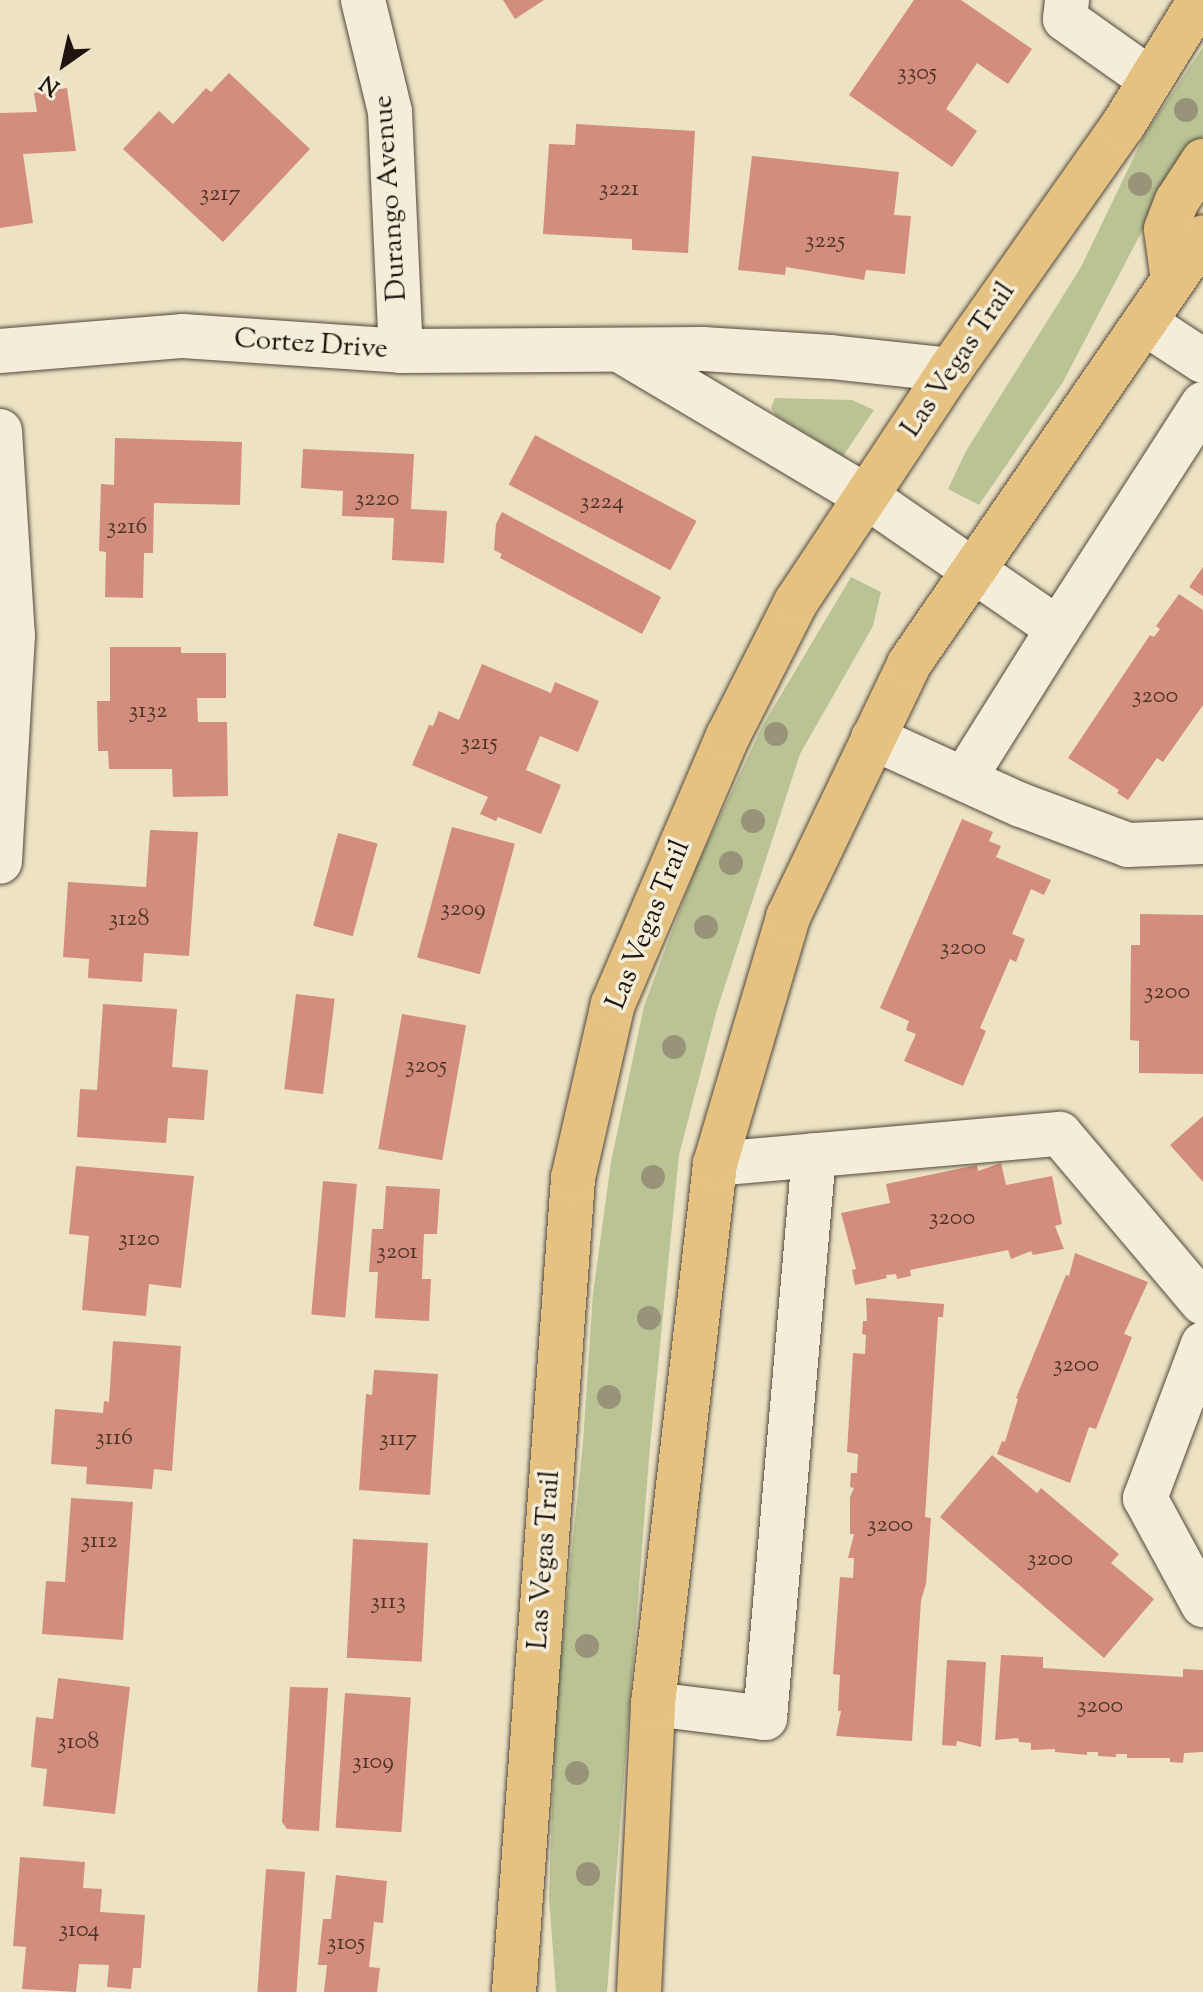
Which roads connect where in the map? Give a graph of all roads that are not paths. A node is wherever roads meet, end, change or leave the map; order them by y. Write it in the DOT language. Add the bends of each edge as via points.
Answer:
graph roads {
  1 [pos="363,0"];
  2 [pos="1067,0"];
  3 [pos="1200,0"];
  4 [pos="1151,80"];
  5 [pos="1203,161"];
  6 [pos="1203,237"];
  7 [pos="1173,281"];
  8 [pos="1145,323"];
  9 [pos="0,351"];
  10 [pos="401,351"];
  11 [pos="623,352"];
  12 [pos="1203,361"];
  13 [pos="950,370"];
  14 [pos="1203,404"];
  15 [pos="0,431"];
  16 [pos="867,497"];
  17 [pos="974,570"];
  18 [pos="1058,629"];
  19 [pos="873,738"];
  20 [pos="964,779"];
  21 [pos="1203,842"];
  22 [pos="0,862"];
  23 [pos="814,1155"];
  24 [pos="715,1164"];
  25 [pos="1203,1303"];
  26 [pos="1203,1344"];
  27 [pos="1203,1605"];
  28 [pos="653,1704"];
  29 [pos="514,1992"];
  30 [pos="639,1992"];
  1 -- 10 [label="street, Durango Avenue" via="390,112"];
  2 -- 4 [label="street" via="1065,19"];
  3 -- 4 [label="main road, Las Vegas Trail"];
  4 -- 13 [label="main road, Las Vegas Trail"];
  5 -- 7 [label="main road" via="1166,229"];
  6 -- 7 [label="main road"];
  7 -- 8 [label="main road"];
  8 -- 12 [label="street"];
  8 -- 17 [label="main road"];
  9 -- 10 [label="street, Cortez Drive" via="183,336"];
  10 -- 11 [label="street, Cortez Drive"];
  11 -- 13 [label="street, Cortez Drive" via="703,349"];
  11 -- 16 [label="street"];
  13 -- 16 [label="main road, Las Vegas Trail"];
  14 -- 18 [label="street"];
  15 -- 22 [label="street" via="13,635"];
  16 -- 17 [label="street"];
  16 -- 29 [label="main road, Las Vegas Trail" via="796,602 758,672 613,1004 573,1178"];
  17 -- 18 [label="street"];
  17 -- 19 [label="main road" via="909,664"];
  18 -- 20 [label="street"];
  19 -- 20 [label="street"];
  19 -- 24 [label="main road" via="788,917"];
  20 -- 21 [label="street" via="1128,845"];
  23 -- 24 [label="street"];
  23 -- 25 [label="street" via="1060,1134"];
  23 -- 28 [label="street" via="765,1718"];
  24 -- 28 [label="main road"];
  26 -- 27 [label="street" via="1145,1498"];
  28 -- 30 [label="main road"];
}
